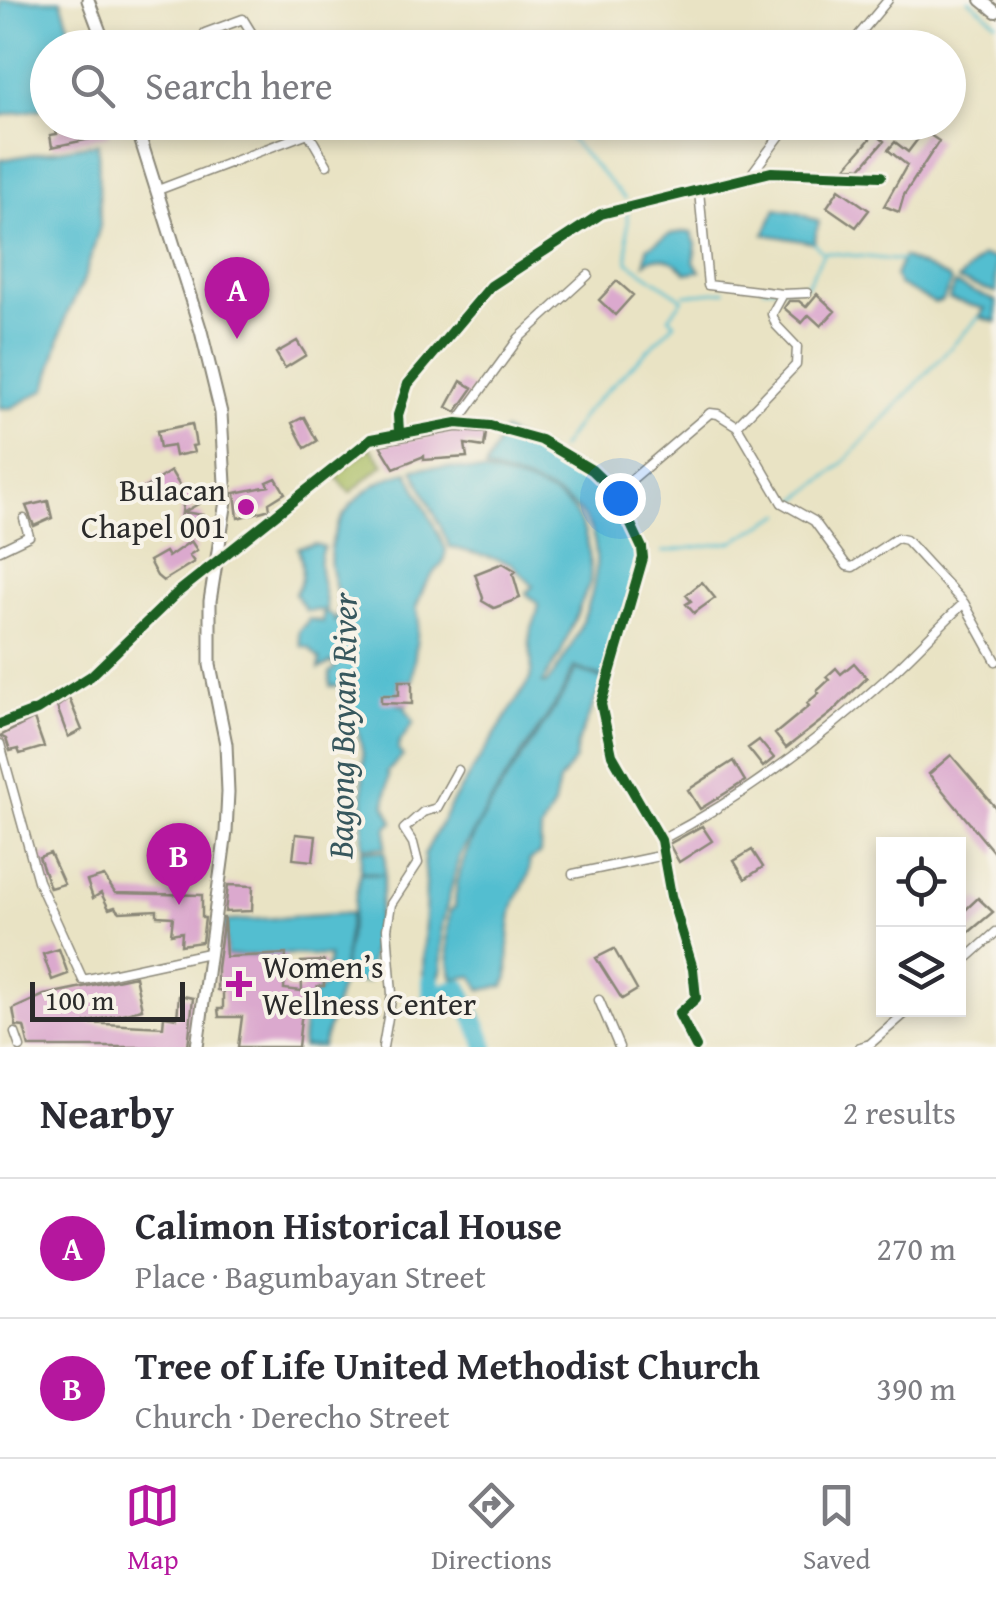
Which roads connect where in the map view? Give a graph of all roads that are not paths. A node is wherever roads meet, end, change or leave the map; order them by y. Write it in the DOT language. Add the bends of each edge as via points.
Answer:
graph roads {
  1 [pos="88,0"];
  2 [pos="888,0"];
  3 [pos="982,0"];
  4 [pos="996,12"];
  5 [pos="99,30"];
  6 [pos="212,30"];
  7 [pos="249,30"];
  8 [pos="863,30"];
  9 [pos="141,140"];
  10 [pos="290,140"];
  11 [pos="312,140"];
  12 [pos="777,140"];
  13 [pos="327,165"];
  14 [pos="750,176"];
  15 [pos="882,176"];
  16 [pos="158,190"];
  17 [pos="699,190"];
  18 [pos="588,275"];
  19 [pos="808,293"];
  20 [pos="783,294"];
  21 [pos="457,423"];
  22 [pos="737,426"];
  23 [pos="399,432"];
  24 [pos="616,493"];
  25 [pos="24,519"];
  26 [pos="0,550"];
  27 [pos="216,564"];
  28 [pos="964,603"];
  29 [pos="996,661"];
  30 [pos="0,724"];
  31 [pos="0,744"];
  32 [pos="458,770"];
  33 [pos="660,840"];
  34 [pos="664,856"];
  35 [pos="573,874"];
  36 [pos="996,932"];
  37 [pos="208,953"];
  38 [pos="966,959"];
  39 [pos="599,1000"];
  40 [pos="902,1017"];
  41 [pos="16,1033"];
  42 [pos="20,1047"];
  43 [pos="198,1047"];
  44 [pos="384,1047"];
  45 [pos="619,1047"];
  46 [pos="696,1047"];
  47 [pos="860,1047"];
  1 -- 5 [label="main road"];
  2 -- 8 [label="street"];
  3 -- 4 [label="street"];
  6 -- 7 [label="street" via="238,18"];
  9 -- 16 [label="main road"];
  10 -- 16 [label="street"];
  11 -- 13 [label="street"];
  12 -- 14 [label="street"];
  14 -- 15 [label="street"];
  14 -- 17 [label="street"];
  16 -- 27 [label="main road" via="221,413 226,501"];
  17 -- 20 [label="street" via="708,284"];
  17 -- 23 [label="street" via="600,214 492,286 408,384"];
  18 -- 21 [label="street" via="518,338"];
  19 -- 20 [label="street"];
  20 -- 22 [label="street" via="772,314 797,347 796,366"];
  21 -- 23 [label="street"];
  21 -- 24 [label="street" via="541,440"];
  22 -- 24 [label="street" via="710,413"];
  22 -- 28 [label="street" via="782,502 814,520 847,566 902,538"];
  23 -- 27 [label="street" via="350,453"];
  24 -- 33 [label="street" via="643,558 601,704 603,720 612,756"];
  25 -- 26 [label="street" via="29,536"];
  27 -- 30 [label="street" via="91,676"];
  27 -- 37 [label="main road" via="210,665 228,792"];
  28 -- 29 [label="street"];
  28 -- 33 [label="street" via="825,730 716,811"];
  31 -- 37 [label="street" via="38,881 83,980"];
  32 -- 44 [label="street" via="438,808 404,828 418,863 391,904 392,994"];
  33 -- 34 [label="street"];
  34 -- 35 [label="street"];
  34 -- 46 [label="street" via="696,994 680,1019"];
  36 -- 38 [label="street"];
  37 -- 43 [label="main road"];
  39 -- 45 [label="street"];
  40 -- 47 [label="street"];
  41 -- 42 [label="street"];
}
